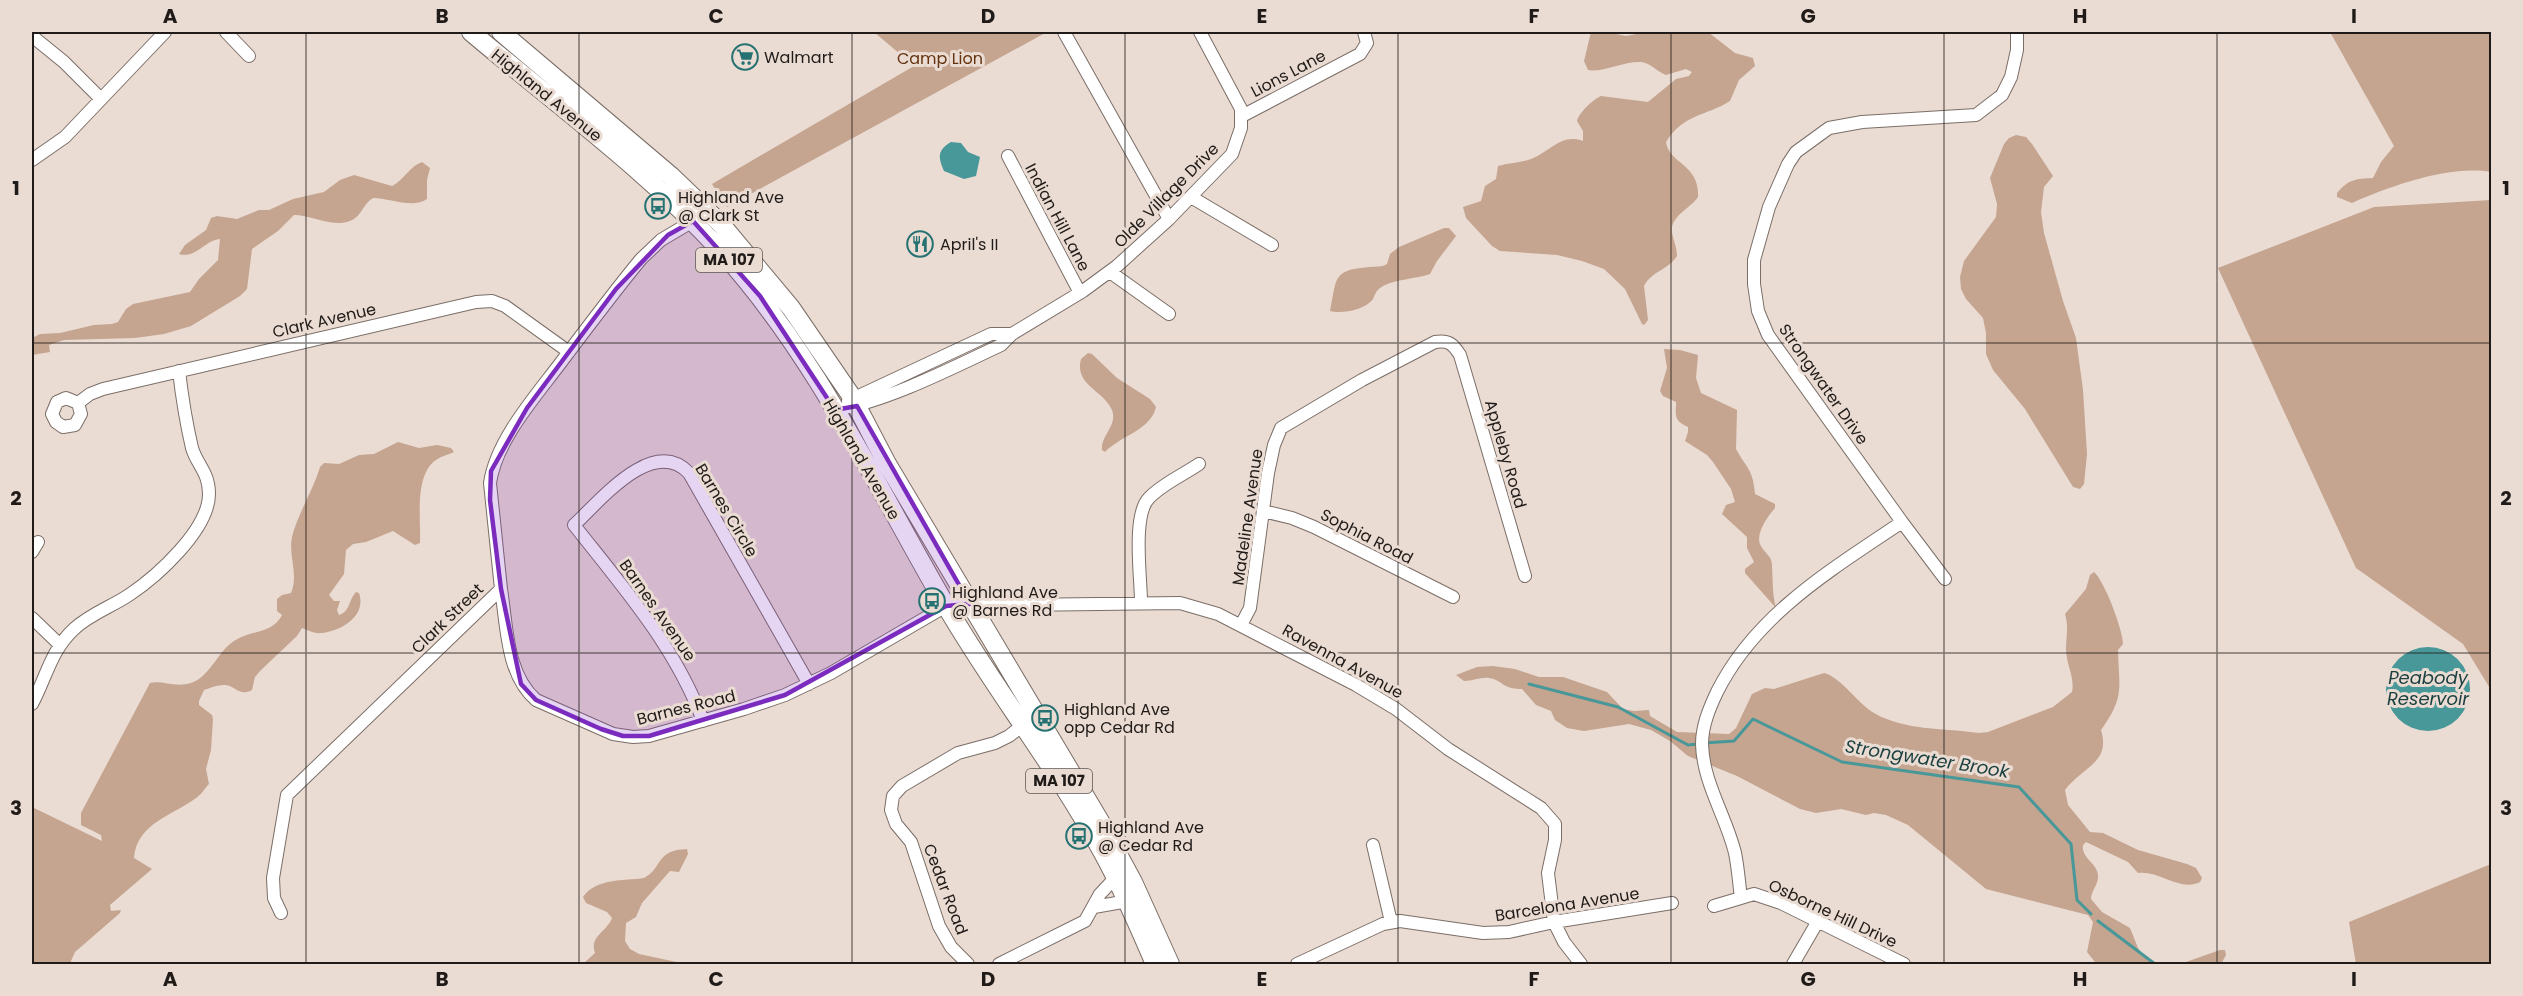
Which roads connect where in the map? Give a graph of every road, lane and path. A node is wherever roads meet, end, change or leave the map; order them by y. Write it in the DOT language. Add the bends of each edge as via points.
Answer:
graph roads {
  1 [pos="165,32"];
  2 [pos="226,32"];
  3 [pos="471,32"];
  4 [pos="501,32"];
  5 [pos="1064,32"];
  6 [pos="1200,32"];
  7 [pos="1364,32"];
  8 [pos="2017,32"];
  9 [pos="32,36"];
  10 [pos="249,56"];
  11 [pos="101,99"];
  12 [pos="1242,116"];
  13 [pos="1008,156"];
  14 [pos="32,160"];
  15 [pos="1191,197"];
  16 [pos="1168,219"];
  17 [pos="693,220"];
  18 [pos="1272,245"];
  19 [pos="1110,272"];
  20 [pos="1080,293"];
  21 [pos="1169,314"];
  22 [pos="1452,343"];
  23 [pos="569,352"];
  24 [pos="179,371"];
  25 [pos="855,402"];
  26 [pos="78,403"];
  27 [pos="835,410"];
  28 [pos="1199,464"];
  29 [pos="1263,511"];
  30 [pos="1902,522"];
  31 [pos="574,525"];
  32 [pos="1525,576"];
  33 [pos="1945,579"];
  34 [pos="501,589"];
  35 [pos="1454,597"];
  36 [pos="1141,602"];
  37 [pos="970,604"];
  38 [pos="946,606"];
  39 [pos="32,618"];
  40 [pos="1241,625"];
  41 [pos="59,644"];
  42 [pos="809,684"];
  43 [pos="32,704"];
  44 [pos="703,721"];
  45 [pos="1023,725"];
  46 [pos="1373,845"];
  47 [pos="1116,877"];
  48 [pos="1741,898"];
  49 [pos="1128,901"];
  50 [pos="1672,903"];
  51 [pos="1714,906"];
  52 [pos="1094,907"];
  53 [pos="281,913"];
  54 [pos="1818,921"];
  55 [pos="1390,922"];
  56 [pos="1554,922"];
  57 [pos="968,964"];
  58 [pos="999,964"];
  59 [pos="1155,964"];
  60 [pos="1170,964"];
  61 [pos="1297,964"];
  62 [pos="1581,964"];
  63 [pos="1793,964"];
  64 [pos="1904,964"];
  1 -- 11 [label="street"];
  2 -- 10 [label="street"];
  3 -- 17 [label="main road, Highland Avenue / MA 107"];
  4 -- 25 [label="main road, Highland Avenue / MA 107" via="671,176 720,224 791,308"];
  5 -- 16 [label="street"];
  6 -- 12 [label="street"];
  7 -- 12 [label="street, Lions Lane" via="1367,43 1359,54"];
  8 -- 30 [label="street, Strongwater Drive" via="2011,77 2002,95 1976,115 1862,122 1829,128 1796,152 1769,207 1754,260 1758,310 1768,335"];
  9 -- 11 [label="street"];
  11 -- 14 [label="street" via="65,137"];
  12 -- 15 [label="street, Olde Village Drive" via="1232,154"];
  13 -- 20 [label="street, Indian Hill Lane"];
  15 -- 16 [label="street, Olde Village Drive"];
  15 -- 18 [label="street"];
  16 -- 19 [label="street, Olde Village Drive"];
  17 -- 23 [label="street, Clark Street" via="647,252"];
  17 -- 27 [label="main road, Highland Avenue / MA 107" via="760,296"];
  19 -- 20 [label="street, Olde Village Drive"];
  19 -- 21 [label="street"];
  20 -- 25 [label="street, Olde Village Drive" via="1012,334 1001,345"];
  22 -- 29 [label="street, Madeline Avenue" via="1444,340 1424,346 1288,422 1274,445"];
  22 -- 32 [label="street, Appleby Road" via="1460,356"];
  23 -- 24 [label="street, Clark Avenue" via="513,310 498,302 485,301"];
  23 -- 34 [label="street, Clark Street" via="527,408 491,471 490,500"];
  24 -- 26 [label="street, Clark Avenue" via="104,389"];
  24 -- 41 [label="street" via="193,451 207,479 207,510 200,526 143,585 93,615"];
  25 -- 27 [label="street, Olde Village Drive"];
  25 -- 37 [label="main road, Highland Avenue / MA 107"];
  27 -- 38 [label="main road, Highland Avenue / MA 107"];
  28 -- 36 [label="street" via="1154,494 1143,507"];
  29 -- 35 [label="street, Sophia Road" via="1314,527"];
  29 -- 40 [label="street, Madeline Avenue" via="1250,608"];
  30 -- 33 [label="street, Strongwater Drive"];
  30 -- 48 [label="street" via="1776,612 1724,678 1707,712 1702,744 1705,765 1735,852"];
  31 -- 42 [label="street, Barnes Circle" via="646,464 666,462 685,469"];
  31 -- 44 [label="street, Barnes Avenue" via="662,639 688,684"];
  34 -- 44 [label="street, Barnes Road" via="513,666 521,684 536,700 622,736 649,736"];
  34 -- 53 [label="street, Clark Street" via="286,795 273,878 274,898"];
  36 -- 37 [label="street, Ravenna Avenue"];
  36 -- 40 [label="street, Ravenna Avenue" via="1180,603"];
  37 -- 38 [label="street, Ravenna Avenue"];
  37 -- 60 [label="main road, Highland Avenue / MA 107" via="1119,855"];
  38 -- 42 [label="street, Barnes Road"];
  38 -- 45 [label="main road, Highland Avenue / MA 107"];
  39 -- 41 [label="street"];
  40 -- 56 [label="street, Ravenna Avenue" via="1381,699 1550,816 1555,824 1548,873"];
  41 -- 43 [label="street"];
  42 -- 44 [label="street, Barnes Road" via="768,702"];
  45 -- 47 [label="main road, Highland Avenue / MA 107"];
  45 -- 57 [label="street, Cedar Road" via="995,743 958,753 902,786 893,796 891,810 896,824 911,842 939,926 951,947"];
  46 -- 55 [label="street"];
  47 -- 49 [label="main road, Highland Avenue / MA 107"];
  47 -- 52 [label="street"];
  48 -- 51 [label="street, Osborne Hill Drive"];
  48 -- 54 [label="street, Osborne Hill Drive" via="1754,894"];
  49 -- 52 [label="street"];
  49 -- 59 [label="main road, Highland Avenue / MA 107"];
  50 -- 56 [label="street, Barcelona Avenue"];
  52 -- 58 [label="street" via="1085,921"];
  54 -- 63 [label="street"];
  54 -- 64 [label="street, Osborne Hill Drive"];
  55 -- 56 [label="street, Barcelona Avenue" via="1483,933"];
  55 -- 61 [label="street, Barcelona Avenue"];
  56 -- 62 [label="street, Ravenna Avenue"];
}
